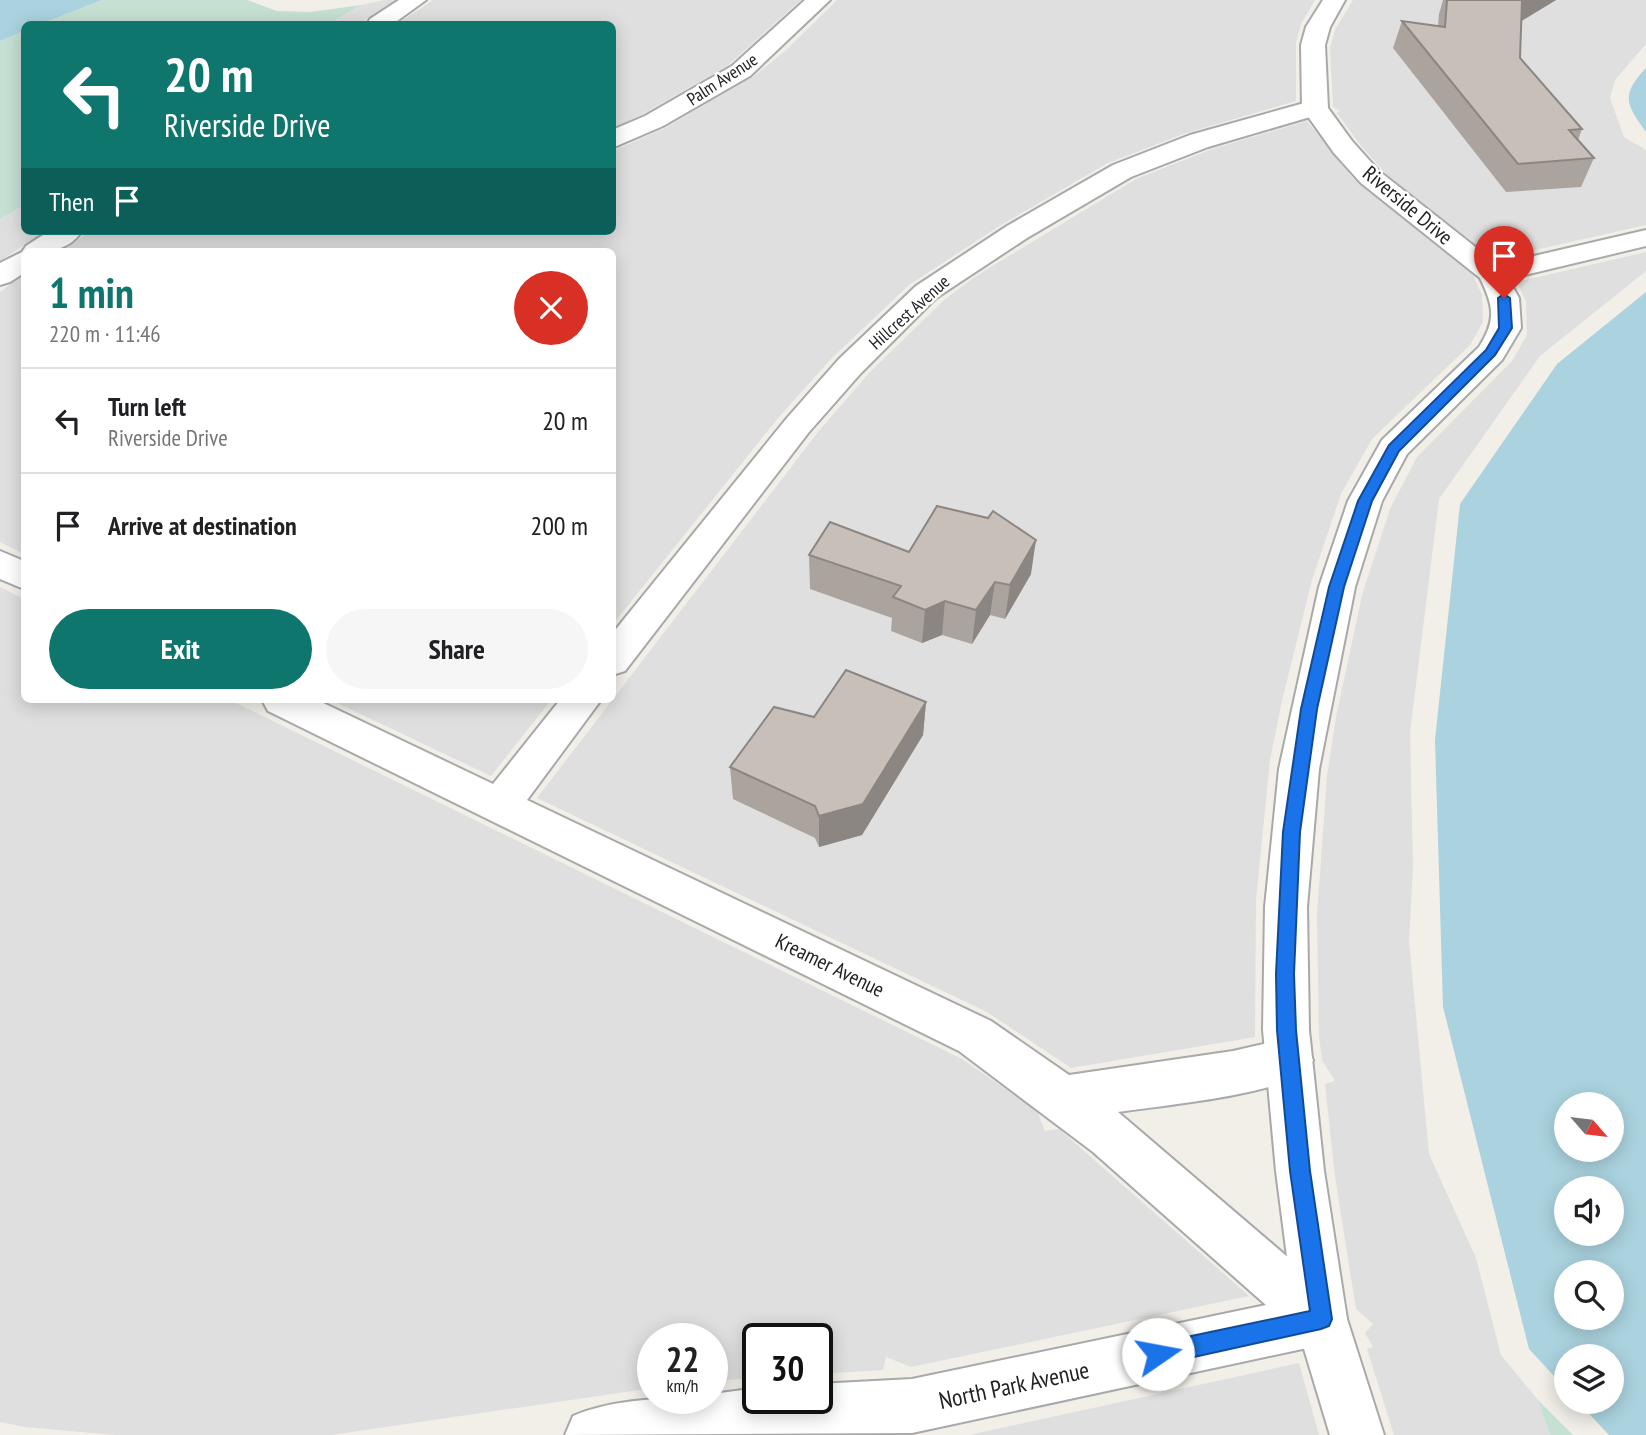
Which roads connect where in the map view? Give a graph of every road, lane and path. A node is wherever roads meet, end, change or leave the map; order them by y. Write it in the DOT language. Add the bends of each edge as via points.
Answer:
graph roads {
  1 [pos="415,0"];
  2 [pos="819,0"];
  3 [pos="1334,0"];
  4 [pos="383,21"];
  5 [pos="1315,108"];
  6 [pos="616,138"];
  7 [pos="62,235"];
  8 [pos="1646,238"];
  9 [pos="42,248"];
  10 [pos="21,262"];
  11 [pos="1492,274"];
  12 [pos="0,276"];
  13 [pos="0,564"];
  14 [pos="21,574"];
  15 [pos="616,656"];
  16 [pos="287,703"];
  17 [pos="580,703"];
  18 [pos="499,806"];
  19 [pos="1290,1060"];
  20 [pos="1065,1098"];
  21 [pos="1321,1319"];
  22 [pos="908,1421"];
  23 [pos="592,1435"];
  24 [pos="1357,1435"];
  1 -- 4 [label="street"];
  2 -- 6 [label="street, Palm Avenue" via="741,71"];
  3 -- 5 [label="street" via="1313,45"];
  5 -- 11 [label="street, Riverside Drive" via="1370,177"];
  5 -- 15 [label="street, Hillcrest Avenue" via="1199,141 1122,171 926,292 798,425"];
  7 -- 9 [label="street"];
  8 -- 11 [label="street"];
  10 -- 12 [label="street"];
  11 -- 19 [label="street" via="1504,298 1506,328 1491,353 1394,448 1365,501 1337,587 1309,709 1292,832 1285,974"];
  13 -- 14 [label="street"];
  16 -- 18 [label="street, Kreamer Avenue"];
  17 -- 18 [label="street"];
  18 -- 20 [label="street, Kreamer Avenue" via="975,1036"];
  19 -- 20 [label="street"];
  19 -- 21 [label="street"];
  20 -- 21 [label="street, Kreamer Avenue"];
  21 -- 22 [label="street, North Park Avenue"];
  21 -- 24 [label="street"];
  22 -- 23 [label="street, North Park Avenue" via="777,1413"];
}
